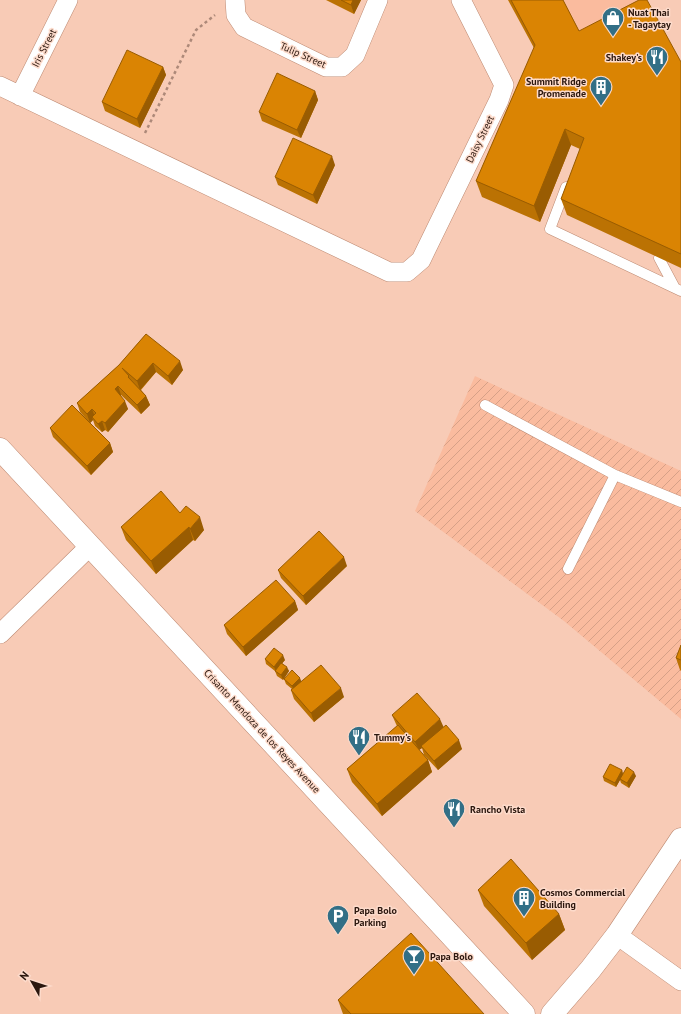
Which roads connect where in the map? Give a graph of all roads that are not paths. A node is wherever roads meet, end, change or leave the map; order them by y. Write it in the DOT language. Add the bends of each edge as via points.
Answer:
graph roads {
  1 [pos="68,0"];
  2 [pos="235,0"];
  3 [pos="378,0"];
  4 [pos="462,0"];
  5 [pos="0,86"];
  6 [pos="20,96"];
  7 [pos="570,178"];
  8 [pos="659,258"];
  9 [pos="678,289"];
  10 [pos="485,405"];
  11 [pos="0,449"];
  12 [pos="615,475"];
  13 [pos="681,502"];
  14 [pos="90,546"];
  15 [pos="568,569"];
  16 [pos="0,634"];
  17 [pos="681,839"];
  18 [pos="617,935"];
  19 [pos="681,981"];
  20 [pos="524,1014"];
  21 [pos="552,1014"];
  1 -- 6 [label="street, Iris Street"];
  2 -- 3 [label="street, Tulip Street" via="236,15 244,27 326,67 342,67 355,55"];
  4 -- 6 [label="street, Daisy Street" via="504,85 421,260 407,272 389,272"];
  5 -- 6 [label="street"];
  7 -- 9 [label="lane" via="550,229"];
  8 -- 9 [label="lane"];
  10 -- 12 [label="lane"];
  11 -- 14 [label="main road, Crisanto Mendoza de los Reyes Avenue"];
  12 -- 13 [label="lane"];
  12 -- 15 [label="lane"];
  14 -- 16 [label="street"];
  14 -- 20 [label="main road, Crisanto Mendoza de los Reyes Avenue"];
  17 -- 18 [label="main road"];
  18 -- 19 [label="street"];
  18 -- 21 [label="main road"];
}
